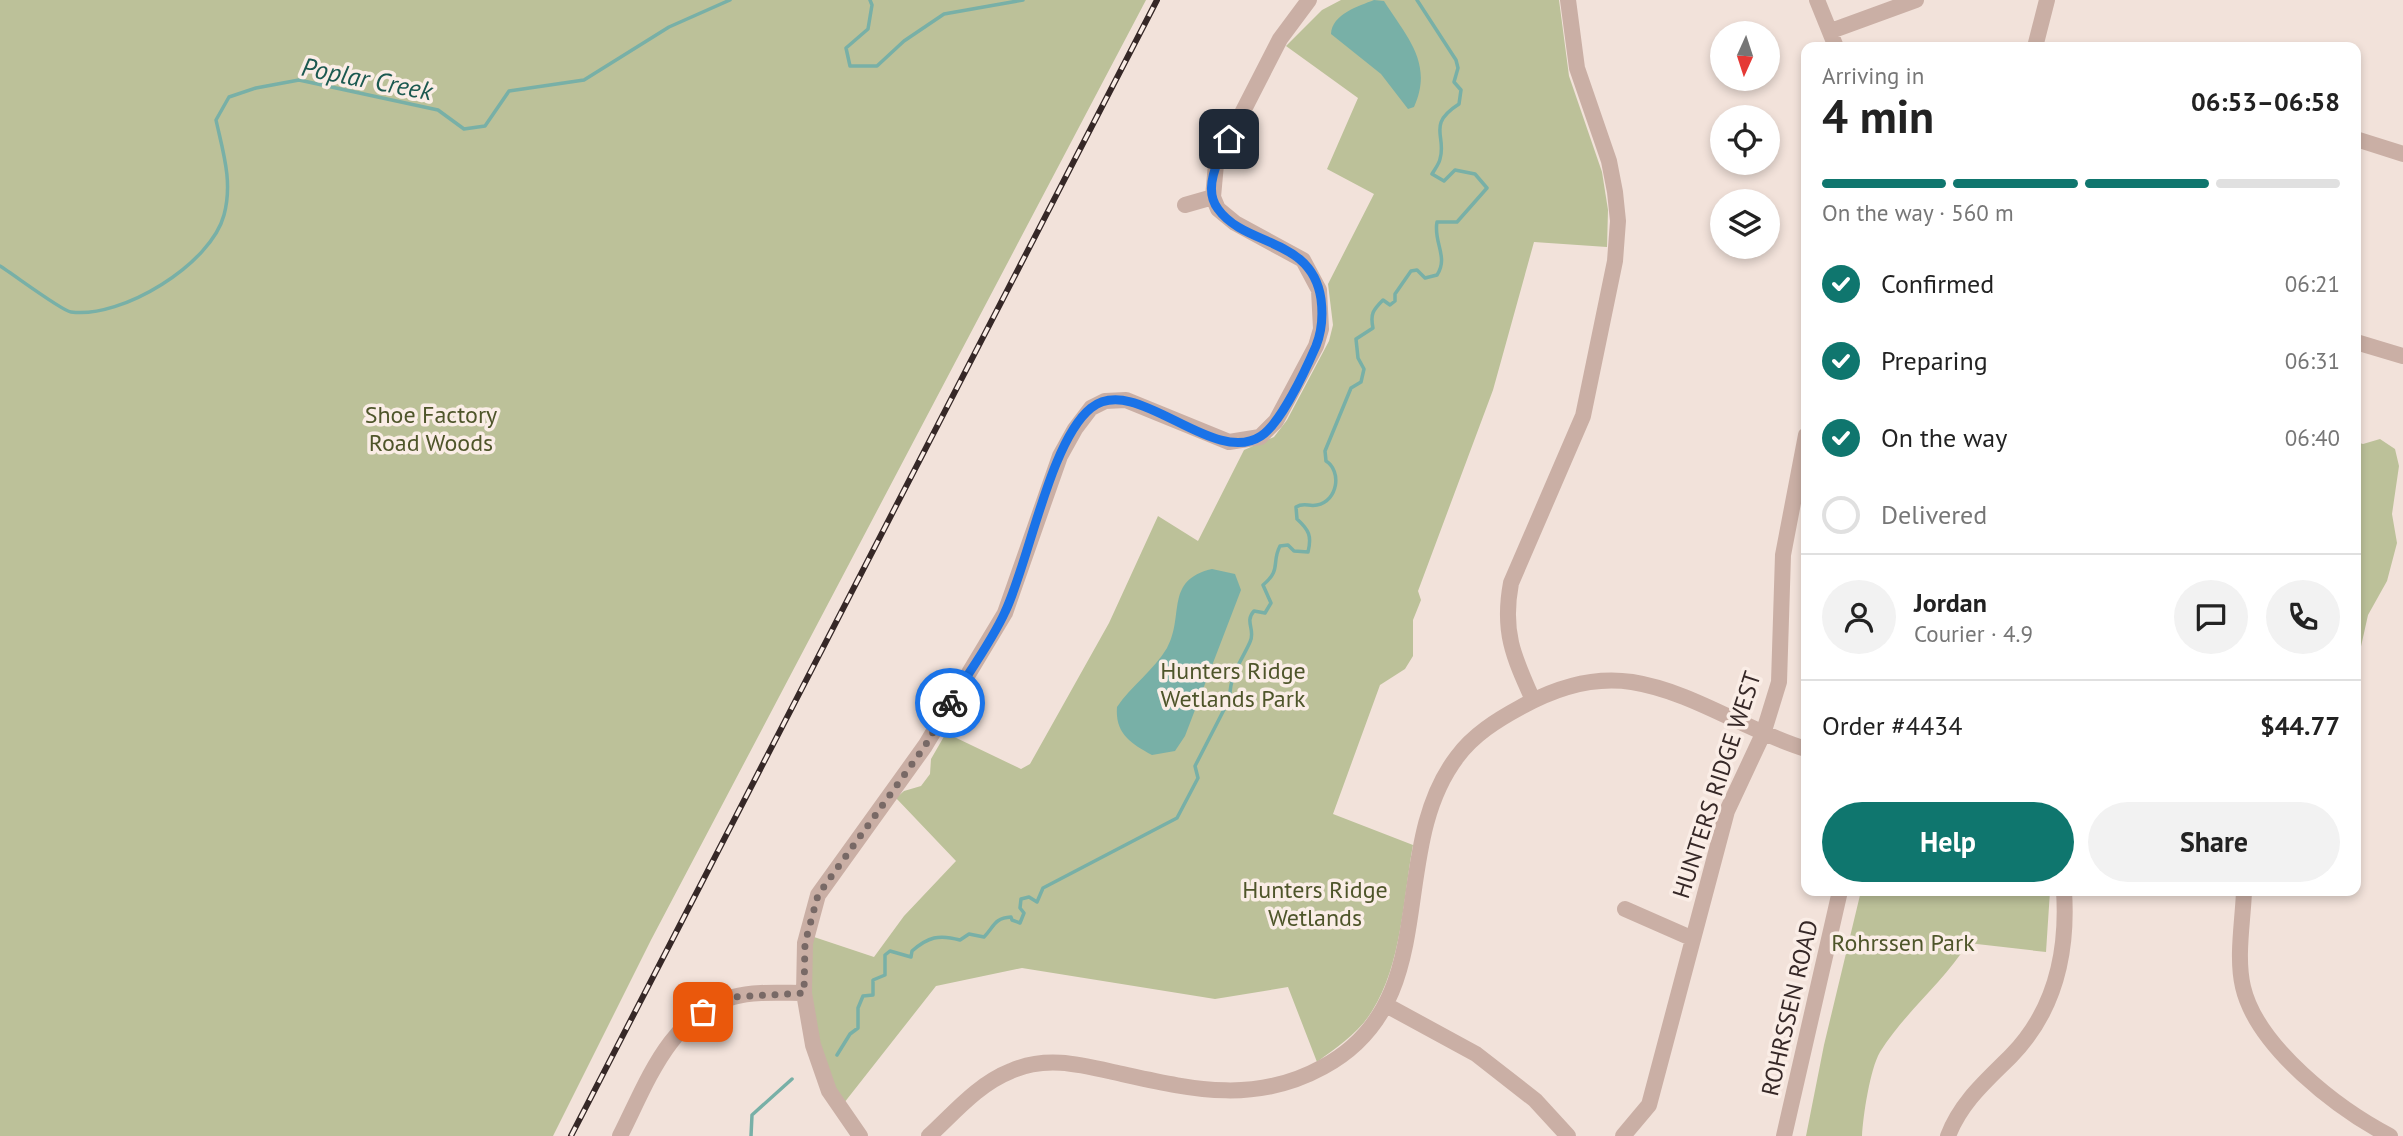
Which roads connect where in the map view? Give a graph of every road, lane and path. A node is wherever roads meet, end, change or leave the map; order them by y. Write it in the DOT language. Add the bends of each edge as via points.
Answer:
graph roads {
  1 [pos="1309,0"];
  2 [pos="1569,0"];
  3 [pos="1817,0"];
  4 [pos="2047,0"];
  5 [pos="1916,1"];
  6 [pos="1834,39"];
  7 [pos="2036,42"];
  8 [pos="2361,141"];
  9 [pos="2403,154"];
  10 [pos="1213,197"];
  11 [pos="1185,205"];
  12 [pos="2361,343"];
  13 [pos="2403,356"];
  14 [pos="1801,461"];
  15 [pos="1533,700"];
  16 [pos="1763,734"];
  17 [pos="1801,747"];
  18 [pos="1839,896"];
  19 [pos="2064,896"];
  20 [pos="2244,896"];
  21 [pos="1625,909"];
  22 [pos="1691,938"];
  23 [pos="804,993"];
  24 [pos="1386,1005"];
  25 [pos="620,1136"];
  26 [pos="860,1136"];
  27 [pos="929,1136"];
  28 [pos="1568,1136"];
  29 [pos="1623,1136"];
  30 [pos="1784,1136"];
  31 [pos="1948,1136"];
  32 [pos="2390,1136"];
  1 -- 10 [label="street" via="1280,39 1216,164"];
  2 -- 15 [label="street" via="1577,68 1609,161 1618,221 1615,261 1583,416 1511,583 1509,644"];
  3 -- 6 [label="street"];
  4 -- 7 [label="street"];
  5 -- 6 [label="street"];
  8 -- 9 [label="street"];
  10 -- 11 [label="street"];
  10 -- 23 [label="street" via="1218,209 1235,223 1303,260 1319,290 1321,328 1316,346 1276,421 1260,437 1244,442 1208,435 1126,400 1105,401 1091,408 1060,456 1005,613 925,746 818,895 805,943"];
  12 -- 13 [label="street"];
  14 -- 16 [label="street, HUNTERS RIDGE WEST" via="1783,555 1779,682"];
  15 -- 16 [label="street" via="1567,686 1631,682 1675,692"];
  15 -- 24 [label="street" via="1483,730 1446,774 1424,835 1404,956"];
  16 -- 17 [label="street"];
  16 -- 22 [label="street, HUNTERS RIDGE WEST" via="1727,811"];
  18 -- 30 [label="street, ROHRSSEN ROAD"];
  19 -- 31 [label="street" via="2063,953 2046,1009 2014,1053 1966,1101"];
  20 -- 32 [label="street" via="2243,986 2256,1023 2281,1054 2312,1081"];
  21 -- 22 [label="street"];
  22 -- 29 [label="street, HUNTERS RIDGE WEST" via="1649,1105"];
  23 -- 25 [label="street" via="733,997 703,1012 668,1041"];
  23 -- 26 [label="street" via="813,1045 829,1091"];
  24 -- 27 [label="street" via="1346,1052 1289,1082 1215,1092 1083,1065 1032,1064 981,1088"];
  24 -- 28 [label="street" via="1476,1054 1535,1100"];
}
